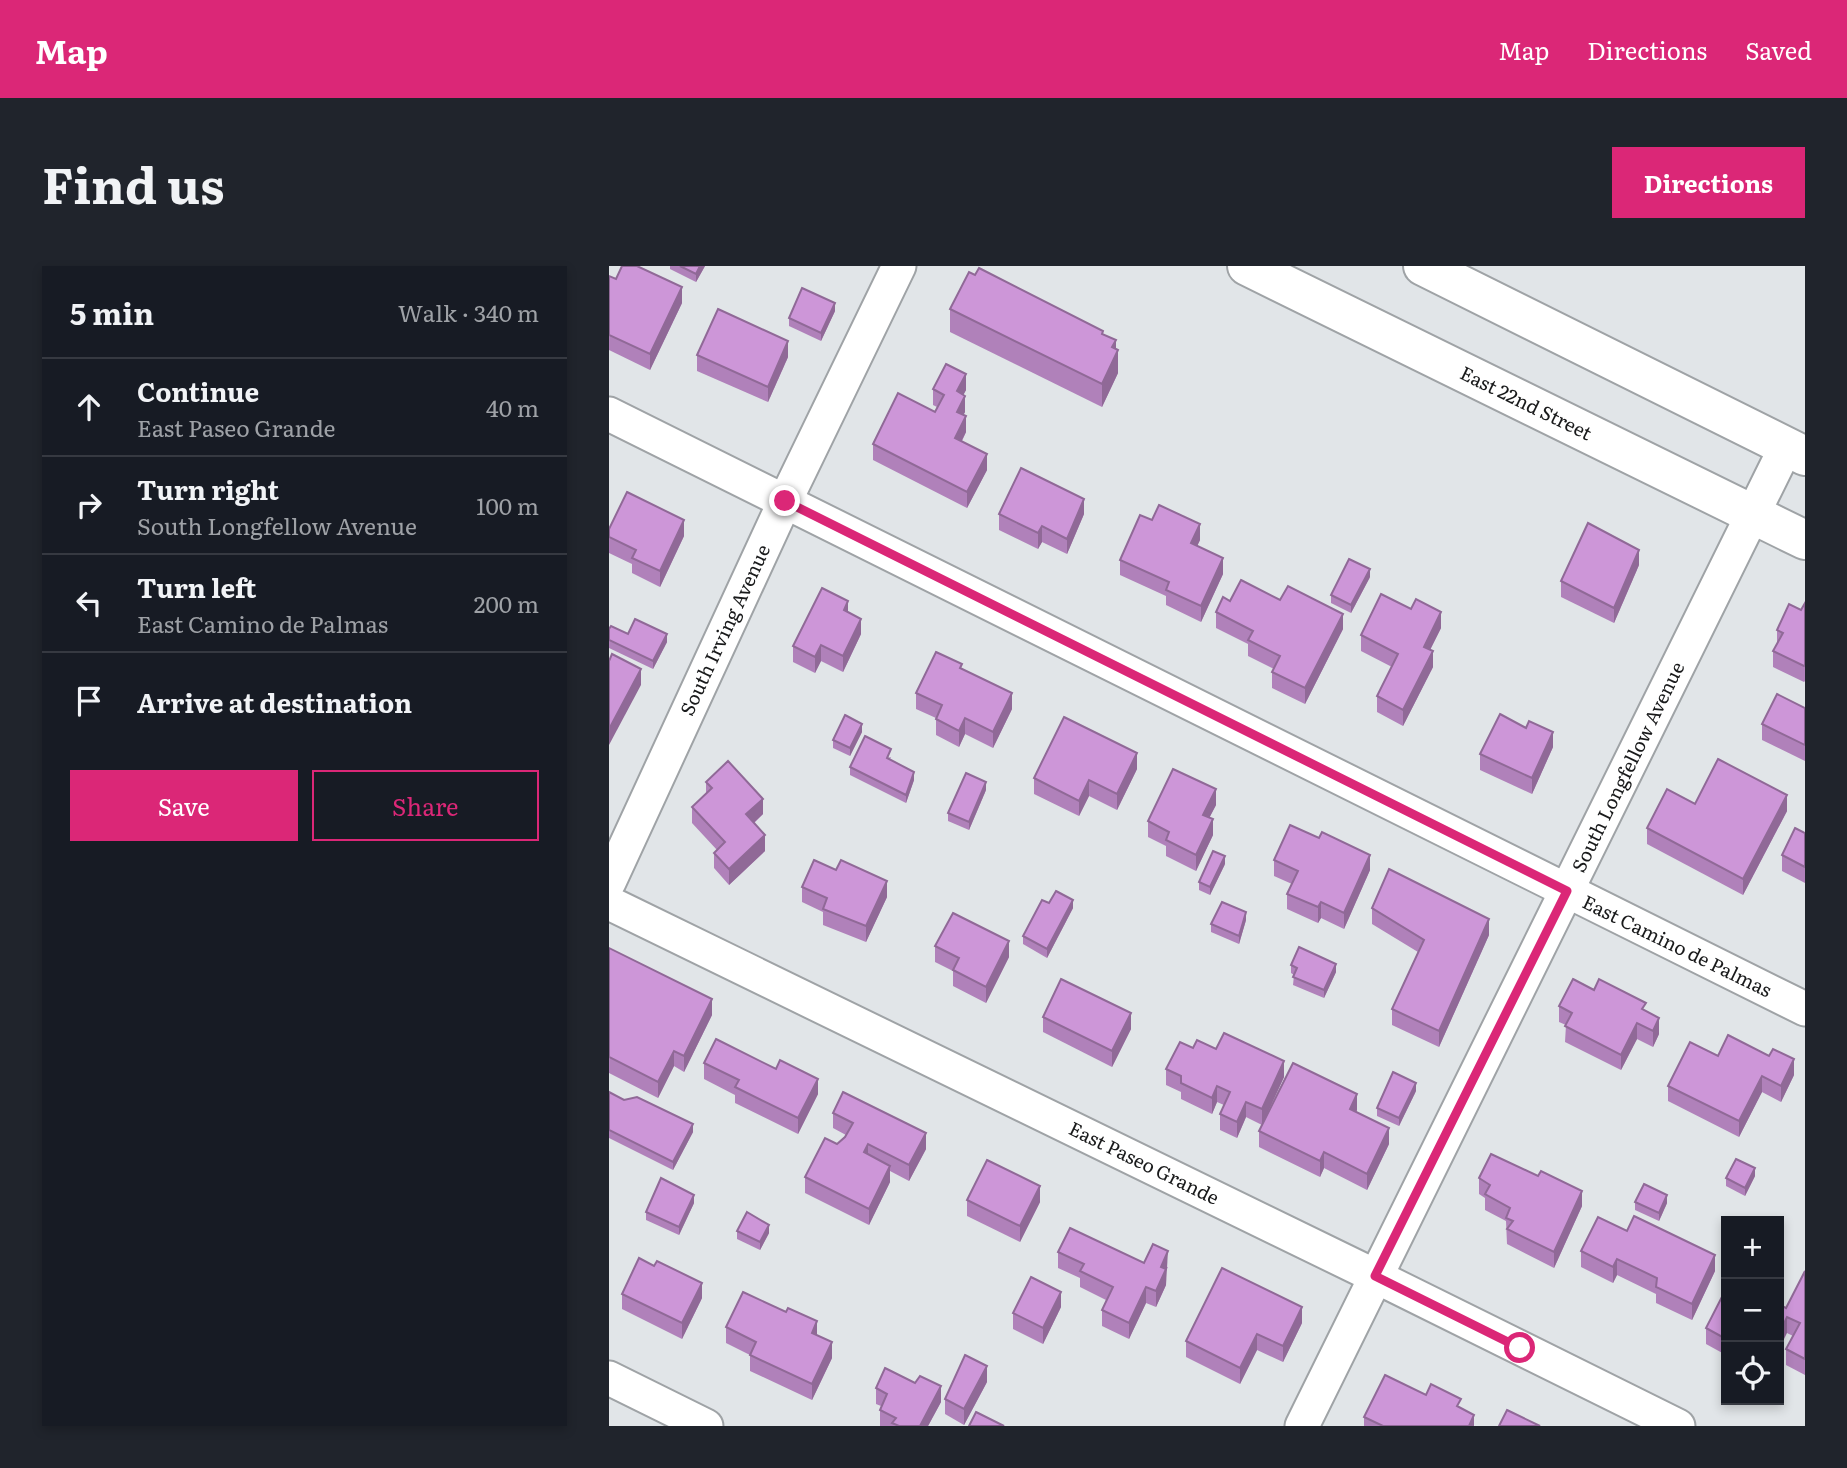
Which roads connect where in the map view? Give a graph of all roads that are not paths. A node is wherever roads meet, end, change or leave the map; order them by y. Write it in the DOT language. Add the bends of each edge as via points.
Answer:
graph roads {
  1 [pos="898,266"];
  2 [pos="1247,266"];
  3 [pos="1423,266"];
  4 [pos="609,414"];
  5 [pos="1796,452"];
  6 [pos="785,501"];
  7 [pos="1755,515"];
  8 [pos="1805,540"];
  9 [pos="609,882"];
  10 [pos="1567,891"];
  11 [pos="609,903"];
  12 [pos="1805,1009"];
  13 [pos="1375,1276"];
  14 [pos="609,1378"];
  15 [pos="706,1426"];
  16 [pos="1302,1426"];
  17 [pos="1678,1426"];
  1 -- 6 [label="street, South Irving Avenue"];
  2 -- 7 [label="main road, East 22nd Street"];
  3 -- 5 [label="main road"];
  4 -- 6 [label="street, East Camino de Palmas"];
  5 -- 7 [label="street, South Longfellow Avenue"];
  6 -- 9 [label="street, South Irving Avenue"];
  6 -- 10 [label="street, East Camino de Palmas"];
  7 -- 8 [label="main road, East 22nd Street"];
  7 -- 10 [label="street, South Longfellow Avenue"];
  10 -- 12 [label="street, East Camino de Palmas"];
  10 -- 13 [label="street, South Longfellow Avenue"];
  11 -- 13 [label="street, East Paseo Grande"];
  13 -- 16 [label="street, South Longfellow Avenue"];
  13 -- 17 [label="street, East Paseo Grande"];
  14 -- 15 [label="street"];
}
